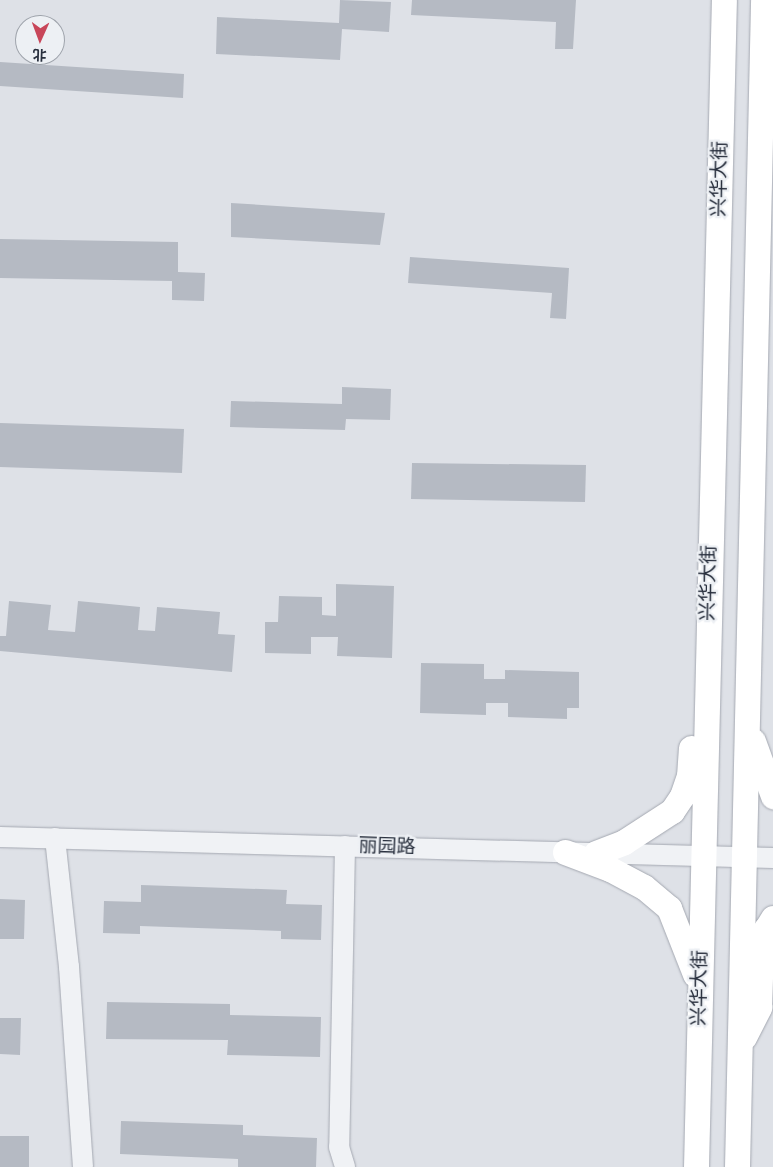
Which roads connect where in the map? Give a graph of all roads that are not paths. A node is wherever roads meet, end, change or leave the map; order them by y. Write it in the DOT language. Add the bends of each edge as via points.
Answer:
graph roads {
  1 [pos="724,0"];
  2 [pos="763,0"];
  3 [pos="706,701"];
  4 [pos="747,722"];
  5 [pos="773,796"];
  6 [pos="0,837"];
  7 [pos="55,838"];
  8 [pos="345,846"];
  9 [pos="565,852"];
  10 [pos="596,853"];
  11 [pos="702,856"];
  12 [pos="745,856"];
  13 [pos="773,858"];
  14 [pos="773,918"];
  15 [pos="700,989"];
  16 [pos="740,1044"];
  17 [pos="83,1167"];
  18 [pos="345,1167"];
  19 [pos="696,1167"];
  20 [pos="738,1167"];
  1 -- 3 [label="main road, 兴华大街"];
  2 -- 4 [label="main road, 兴华大街"];
  3 -- 10 [label="main road" via="692,736 689,776 672,811 624,842"];
  3 -- 11 [label="main road, 兴华大街"];
  4 -- 5 [label="main road"];
  4 -- 12 [label="main road, 兴华大街"];
  6 -- 7 [label="street, 丽园路"];
  7 -- 8 [label="street, 丽园路"];
  7 -- 17 [label="street" via="69,967"];
  8 -- 9 [label="street, 丽园路"];
  8 -- 18 [label="street" via="338,1148"];
  9 -- 10 [label="street, 丽园路"];
  9 -- 15 [label="main road" via="636,882 669,908"];
  10 -- 11 [label="street, 丽园路"];
  11 -- 12 [label="street, 丽园路"];
  11 -- 15 [label="main road, 兴华大街"];
  12 -- 13 [label="street, 丽园路"];
  12 -- 16 [label="main road, 兴华大街"];
  14 -- 16 [label="main road" via="766,929 761,950 759,1007"];
  15 -- 19 [label="main road, 兴华大街"];
  16 -- 20 [label="main road, 兴华大街"];
}
